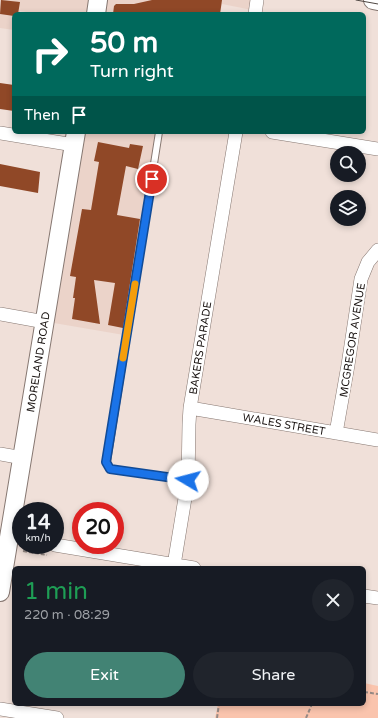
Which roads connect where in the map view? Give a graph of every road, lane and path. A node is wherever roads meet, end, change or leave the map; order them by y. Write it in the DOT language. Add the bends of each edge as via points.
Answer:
graph roads {
  1 [pos="98,0"];
  2 [pos="257,0"];
  3 [pos="373,0"];
  4 [pos="378,1"];
  5 [pos="96,12"];
  6 [pos="255,12"];
  7 [pos="0,133"];
  8 [pos="12,134"];
  9 [pos="15,134"];
  10 [pos="159,134"];
  11 [pos="236,134"];
  12 [pos="284,134"];
  13 [pos="75,138"];
  14 [pos="378,150"];
  15 [pos="378,250"];
  16 [pos="0,314"];
  17 [pos="45,322"];
  18 [pos="190,408"];
  19 [pos="336,433"];
  20 [pos="378,440"];
  21 [pos="0,454"];
  22 [pos="22,458"];
  23 [pos="188,480"];
  24 [pos="18,502"];
  25 [pos="64,547"];
  26 [pos="12,549"];
  27 [pos="174,565"];
  28 [pos="181,566"];
  29 [pos="0,592"];
  30 [pos="366,596"];
  31 [pos="378,598"];
  32 [pos="366,692"];
  33 [pos="378,694"];
  34 [pos="219,706"];
  35 [pos="311,706"];
  36 [pos="0,709"];
  37 [pos="57,718"];
  38 [pos="217,718"];
  39 [pos="306,718"];
  1 -- 5 [label="main road"];
  2 -- 6 [label="street"];
  3 -- 4 [label="main road"];
  7 -- 8 [label="street"];
  9 -- 13 [label="street"];
  10 -- 23 [label="lane" via="106,462 110,469"];
  11 -- 18 [label="street, BAKERS PARADE"];
  12 -- 14 [label="street"];
  13 -- 17 [label="main road, MORELAND ROAD"];
  15 -- 19 [label="street, MCGREGOR AVENUE" via="368,262 361,279"];
  16 -- 17 [label="street"];
  17 -- 22 [label="main road, MORELAND ROAD"];
  18 -- 19 [label="street, WALES STREET"];
  18 -- 23 [label="street, BAKERS PARADE"];
  19 -- 20 [label="street, WALES STREET"];
  21 -- 22 [label="street"];
  22 -- 24 [label="main road, MORELAND ROAD"];
  23 -- 27 [label="street, BAKERS PARADE"];
  25 -- 27 [label="street"];
  26 -- 29 [label="main road, MORELAND ROAD"];
  27 -- 28 [label="street"];
  30 -- 31 [label="street"];
  32 -- 33 [label="path"];
  34 -- 38 [label="path"];
  35 -- 39 [label="path"];
  36 -- 37 [label="street"];
}
